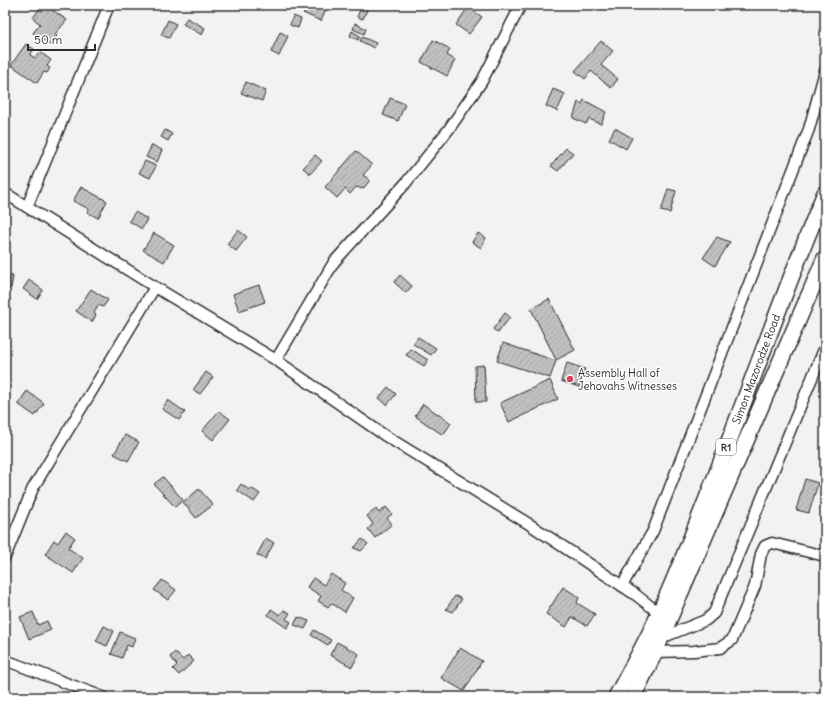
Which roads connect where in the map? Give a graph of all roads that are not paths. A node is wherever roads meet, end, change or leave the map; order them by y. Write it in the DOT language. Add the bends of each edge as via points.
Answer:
graph roads {
  1 [pos="109,5"];
  2 [pos="521,5"];
  3 [pos="825,70"];
  4 [pos="5,193"];
  5 [pos="825,193"];
  6 [pos="27,207"];
  7 [pos="825,258"];
  8 [pos="155,287"];
  9 [pos="825,347"];
  10 [pos="276,360"];
  11 [pos="825,556"];
  12 [pos="5,557"];
  13 [pos="622,586"];
  14 [pos="659,614"];
  15 [pos="661,638"];
  16 [pos="655,652"];
  17 [pos="5,660"];
  18 [pos="103,697"];
  19 [pos="616,697"];
  20 [pos="633,697"];
  1 -- 6 [label="street"];
  2 -- 10 [label="street" via="482,81 449,129 405,184 334,262"];
  3 -- 13 [label="street" via="809,129 653,531"];
  4 -- 6 [label="street"];
  5 -- 14 [label="highway, Simon Mazorodze Road / R1"];
  6 -- 8 [label="street"];
  7 -- 15 [label="highway, Simon Mazorodze Road / R1"];
  8 -- 10 [label="street"];
  8 -- 12 [label="street" via="33,488"];
  9 -- 15 [label="street" via="714,613 706,620"];
  10 -- 13 [label="street" via="384,435 529,524"];
  11 -- 16 [label="street" via="772,543 765,546 755,586 732,640 720,648"];
  13 -- 14 [label="street"];
  14 -- 19 [label="highway, Simon Mazorodze Road / R1"];
  15 -- 16 [label="highway, Simon Mazorodze Road / R1"];
  16 -- 20 [label="highway, Simon Mazorodze Road / R1"];
  17 -- 18 [label="street"];
}
